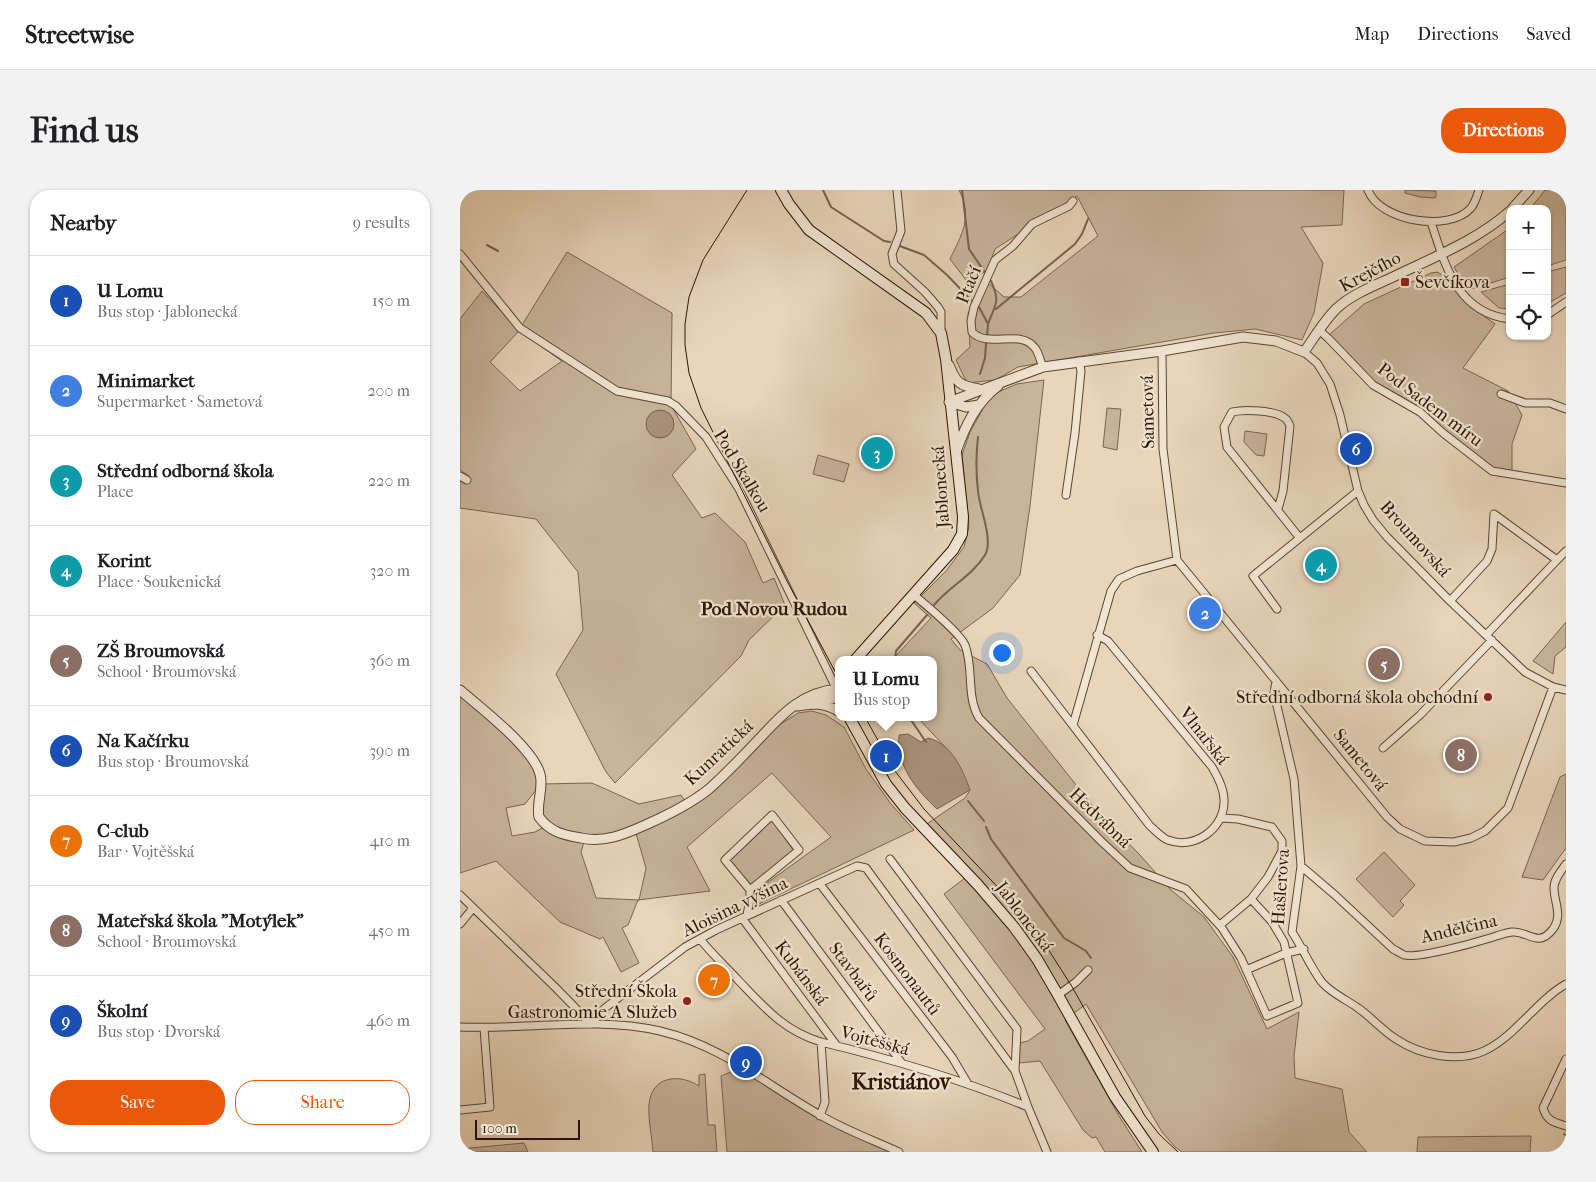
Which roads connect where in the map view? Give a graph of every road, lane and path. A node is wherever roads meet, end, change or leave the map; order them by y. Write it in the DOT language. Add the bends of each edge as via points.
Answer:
graph roads {
  1 [pos="781,190"];
  2 [pos="897,190"];
  3 [pos="1368,190"];
  4 [pos="1479,190"];
  5 [pos="1529,190"];
  6 [pos="1073,201"];
  7 [pos="1516,205"];
  8 [pos="1506,214"];
  9 [pos="1432,222"];
  10 [pos="1440,254"];
  11 [pos="460,255"];
  12 [pos="1566,302"];
  13 [pos="1551,311"];
  14 [pos="1506,318"];
  15 [pos="1320,331"];
  16 [pos="941,332"];
  17 [pos="1162,351"];
  18 [pos="1304,352"];
  19 [pos="946,359"];
  20 [pos="1079,361"];
  21 [pos="1042,367"];
  22 [pos="1006,380"];
  23 [pos="982,389"];
  24 [pos="1501,394"];
  25 [pos="950,402"];
  26 [pos="979,404"];
  27 [pos="1566,409"];
  28 [pos="956,455"];
  29 [pos="1566,483"];
  30 [pos="1358,491"];
  31 [pos="1066,494"];
  32 [pos="1278,509"];
  33 [pos="1299,537"];
  34 [pos="1566,551"];
  35 [pos="1177,560"];
  36 [pos="1557,560"];
  37 [pos="914,595"];
  38 [pos="1450,601"];
  39 [pos="1277,609"];
  40 [pos="1097,635"];
  41 [pos="1489,637"];
  42 [pos="859,656"];
  43 [pos="1031,671"];
  44 [pos="1276,681"];
  45 [pos="835,686"];
  46 [pos="1553,687"];
  47 [pos="460,690"];
  48 [pos="1566,690"];
  49 [pos="835,693"];
  50 [pos="789,708"];
  51 [pos="835,710"];
  52 [pos="851,721"];
  53 [pos="1073,725"];
  54 [pos="1383,748"];
  55 [pos="1221,818"];
  56 [pos="890,859"];
  57 [pos="1566,864"];
  58 [pos="1302,866"];
  59 [pos="820,884"];
  60 [pos="750,890"];
  61 [pos="460,895"];
  62 [pos="750,898"];
  63 [pos="1252,899"];
  64 [pos="781,900"];
  65 [pos="473,908"];
  66 [pos="764,908"];
  67 [pos="744,916"];
  68 [pos="460,924"];
  69 [pos="1220,925"];
  70 [pos="700,939"];
  71 [pos="1304,949"];
  72 [pos="1286,953"];
  73 [pos="1088,970"];
  74 [pos="1246,970"];
  75 [pos="1566,984"];
  76 [pos="1058,995"];
  77 [pos="591,1024"];
  78 [pos="460,1027"];
  79 [pos="484,1028"];
  80 [pos="821,1042"];
  81 [pos="837,1046"];
  82 [pos="1566,1060"];
  83 [pos="901,1062"];
  84 [pos="1015,1071"];
  85 [pos="968,1084"];
  86 [pos="1028,1107"];
  87 [pos="460,1110"];
  88 [pos="820,1116"];
  89 [pos="1566,1126"];
  90 [pos="899,1152"];
  91 [pos="1047,1152"];
  92 [pos="1153,1152"];
  1 -- 16 [label="main road, Jablonecká" via="809,230 926,313"];
  2 -- 16 [label="street, Jablonecká" via="901,230 892,254 894,264 938,307"];
  3 -- 9 [label="street" via="1376,202 1394,214"];
  4 -- 9 [label="street" via="1476,201 1466,212 1448,220"];
  5 -- 7 [label="street, Krejčího"];
  6 -- 21 [label="street, Ptačí" via="1032,224 1013,246 995,260 971,320 972,332 979,337 1022,339 1035,348"];
  8 -- 10 [label="street, Krejčího" via="1490,228"];
  9 -- 10 [label="street"];
  10 -- 14 [label="street" via="1456,286 1473,304"];
  10 -- 15 [label="street, Krejčího" via="1351,298 1336,309"];
  11 -- 45 [label="street, Pod Skalkou" via="520,328 617,391 668,401 706,437 739,489"];
  12 -- 13 [label="street"];
  15 -- 18 [label="street, Krejčího"];
  15 -- 29 [label="street, Pod Sadem míru" via="1373,385 1420,412 1492,471"];
  16 -- 19 [label="main road, Jablonecká"];
  17 -- 18 [label="street, Broumovská" via="1244,337 1276,341"];
  17 -- 20 [label="street, Broumovská"];
  17 -- 35 [label="street, Sametová" via="1163,449"];
  18 -- 30 [label="street, Broumovská" via="1317,363 1330,384"];
  19 -- 23 [label="street" via="955,380 967,387"];
  19 -- 25 [label="main road, Jablonecká"];
  20 -- 21 [label="street, Broumovská"];
  20 -- 31 [label="street" via="1081,371 1075,433"];
  21 -- 22 [label="street, Broumovská"];
  22 -- 23 [label="street, Broumovská"];
  22 -- 26 [label="street, Broumovská"];
  23 -- 25 [label="street, Broumovská"];
  24 -- 27 [label="street" via="1525,403 1550,403"];
  25 -- 26 [label="street" via="966,406"];
  25 -- 28 [label="main road, Jablonecká"];
  26 -- 28 [label="street, Broumovská" via="965,427"];
  28 -- 37 [label="main road, Jablonecká" via="962,534 953,550"];
  30 -- 33 [label="street"];
  30 -- 38 [label="street, Broumovská" via="1372,520"];
  32 -- 32 [label="street" via="1290,426 1275,414 1242,409 1232,412 1224,427 1227,447"];
  32 -- 33 [label="street"];
  33 -- 39 [label="street" via="1253,576"];
  34 -- 36 [label="street"];
  35 -- 40 [label="street" via="1137,571 1119,580 1111,591"];
  35 -- 44 [label="street, Sametová"];
  36 -- 38 [label="street" via="1494,514 1492,548 1487,560"];
  36 -- 41 [label="street"];
  37 -- 42 [label="main road, Jablonecká"];
  37 -- 69 [label="street, Hedvábná" via="964,643 972,701 979,718 1130,868 1186,889"];
  38 -- 41 [label="street, Broumovská"];
  40 -- 53 [label="street"];
  40 -- 55 [label="street, Vlnařská" via="1108,641 1212,767 1225,802"];
  41 -- 46 [label="street, Broumovská" via="1525,672"];
  41 -- 54 [label="street" via="1420,715"];
  43 -- 53 [label="street"];
  44 -- 46 [label="street, Sametová" via="1400,829 1425,841 1454,842 1486,831 1508,808"];
  44 -- 58 [label="street, Hašlerova" via="1274,693 1294,779"];
  46 -- 48 [label="street, Broumovská"];
  47 -- 50 [label="street, Kunratická" via="534,761 541,776 539,817 546,826 556,832 585,839 619,837 687,804 716,782"];
  49 -- 50 [label="street, Kunratická"];
  50 -- 51 [label="street" via="814,703"];
  52 -- 76 [label="main road, Jablonecká" via="886,784 1014,927"];
  53 -- 55 [label="street" via="1150,826 1168,840 1196,841 1211,831"];
  55 -- 63 [label="street" via="1272,827 1282,841 1282,851"];
  56 -- 84 [label="street" via="1017,1029"];
  57 -- 58 [label="street, Andělčina" via="1554,888 1558,919 1544,937 1532,938 1513,931 1421,955 1405,955 1393,950"];
  58 -- 71 [label="street, Hašlerova" via="1292,932"];
  59 -- 64 [label="street, Aloisina výšina"];
  59 -- 84 [label="street, Aloisina výšina" via="857,866 866,868"];
  59 -- 85 [label="street, Kosmonautů" via="952,1057"];
  60 -- 60 [label="street" via="725,860 772,815 799,850"];
  60 -- 62 [label="street"];
  61 -- 65 [label="street"];
  62 -- 66 [label="street"];
  62 -- 67 [label="street"];
  63 -- 69 [label="street"];
  63 -- 72 [label="street" via="1272,922 1284,942"];
  64 -- 66 [label="street, Aloisina výšina"];
  64 -- 83 [label="street, Stavbařů"];
  65 -- 68 [label="street"];
  65 -- 77 [label="street"];
  66 -- 67 [label="street, Aloisina výšina"];
  67 -- 70 [label="street, Aloisina výšina"];
  67 -- 81 [label="street, Kubánská"];
  69 -- 74 [label="street, Hedvábná"];
  70 -- 77 [label="street, Aloisina výšina" via="605,1008"];
  70 -- 80 [label="street, Vojtěšská" via="770,1014 790,1029"];
  71 -- 72 [label="street"];
  71 -- 75 [label="street, Hašlerova" via="1322,982 1396,1039 1410,1047 1444,1056 1464,1056 1501,1041 1547,996"];
  72 -- 74 [label="street"];
  72 -- 74 [label="street, Hedvábná" via="1298,1003 1267,1016"];
  73 -- 76 [label="street"];
  76 -- 92 [label="main road, Jablonecká" via="1115,1097"];
  77 -- 79 [label="street"];
  77 -- 88 [label="street" via="636,1027 705,1046 736,1061"];
  78 -- 79 [label="street"];
  79 -- 87 [label="street" via="490,1107"];
  80 -- 81 [label="street, Vojtěšská"];
  80 -- 88 [label="street" via="824,1102"];
  81 -- 83 [label="street, Vojtěšská"];
  82 -- 89 [label="street" via="1544,1103 1549,1120"];
  83 -- 85 [label="street, Vojtěšská"];
  84 -- 86 [label="street"];
  85 -- 86 [label="street, Vojtěšská"];
  86 -- 91 [label="street"];
  88 -- 90 [label="street"];
}
